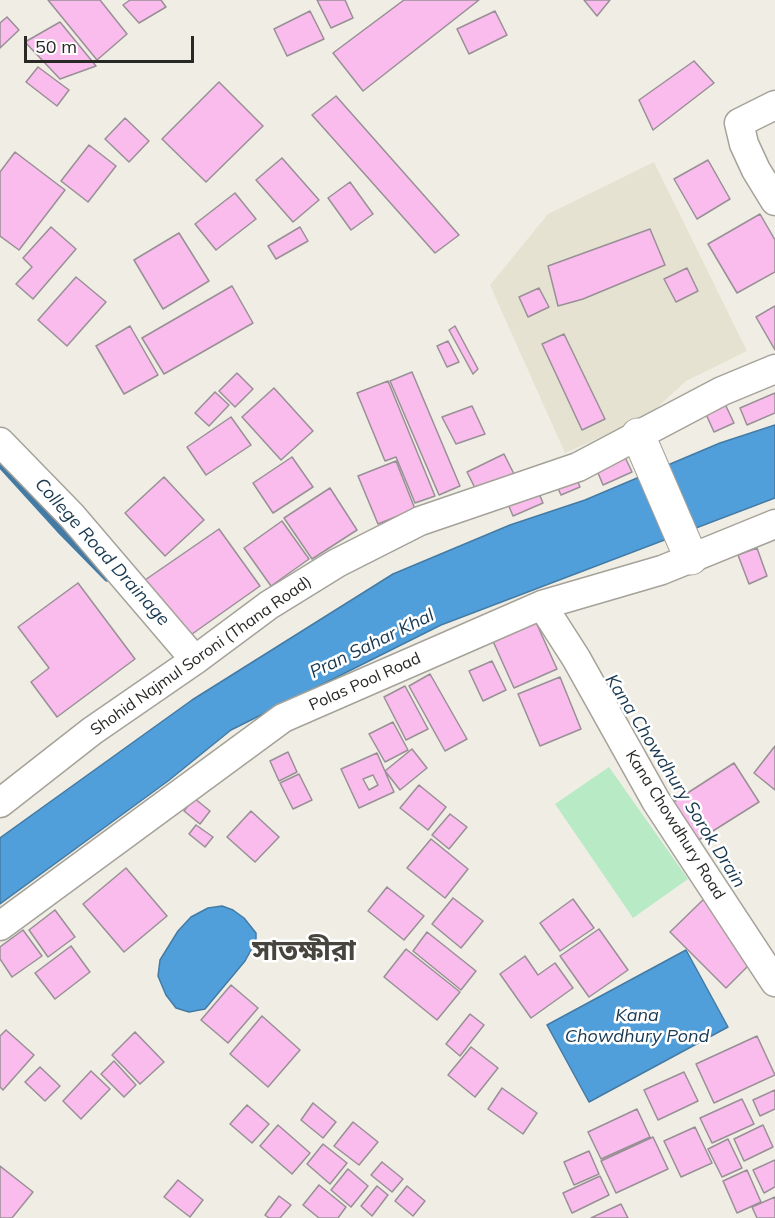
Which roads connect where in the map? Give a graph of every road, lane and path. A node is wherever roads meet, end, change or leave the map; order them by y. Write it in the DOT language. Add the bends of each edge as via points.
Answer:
graph roads {
  1 [pos="775,105"];
  2 [pos="775,201"];
  3 [pos="775,369"];
  4 [pos="638,435"];
  5 [pos="0,442"];
  6 [pos="775,524"];
  7 [pos="692,558"];
  8 [pos="542,605"];
  9 [pos="195,660"];
  10 [pos="0,803"];
  11 [pos="0,926"];
  12 [pos="775,982"];
  1 -- 2 [label="street" via="739,123 744,144"];
  3 -- 4 [label="street, Shohid Najmul Soroni (Thana Road)"];
  4 -- 7 [label="main road"];
  4 -- 9 [label="street, Shohid Najmul Soroni (Thana Road)" via="578,467 420,521 338,563 269,605"];
  5 -- 9 [label="street" via="72,516"];
  6 -- 7 [label="street, Polas Pool Road"];
  7 -- 8 [label="street, Polas Pool Road"];
  8 -- 11 [label="street, Polas Pool Road" via="283,717"];
  8 -- 12 [label="street, Kana Chowdhury Road" via="656,801"];
  9 -- 10 [label="street, Shohid Najmul Soroni (Thana Road)" via="92,731"];
}
